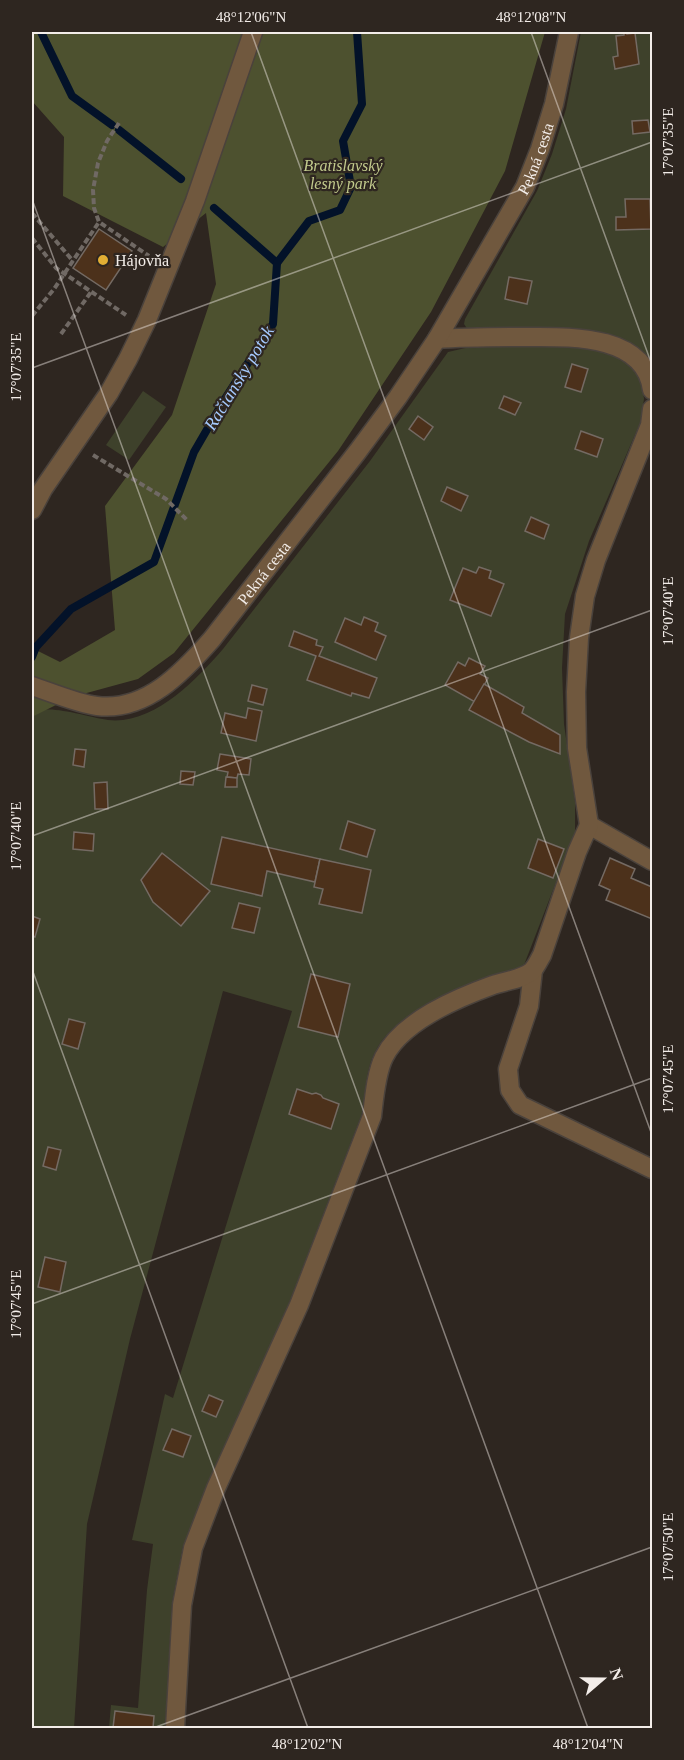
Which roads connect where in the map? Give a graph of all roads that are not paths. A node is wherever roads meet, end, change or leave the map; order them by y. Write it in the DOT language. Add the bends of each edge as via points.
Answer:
graph roads {
  1 [pos="253,32"];
  2 [pos="569,32"];
  3 [pos="437,339"];
  4 [pos="652,390"];
  5 [pos="652,409"];
  6 [pos="32,510"];
  7 [pos="39,688"];
  8 [pos="589,825"];
  9 [pos="652,861"];
  10 [pos="533,970"];
  11 [pos="652,1169"];
  12 [pos="175,1728"];
  1 -- 6 [label="street" via="195,201 144,327 109,393"];
  2 -- 3 [label="street, Pekná cesta" via="554,104 525,187"];
  3 -- 4 [label="street" via="566,337 598,341 622,349 641,363"];
  3 -- 7 [label="street, Pekná cesta" via="358,451 212,639 171,681 131,703 112,707 95,706"];
  5 -- 8 [label="street" via="650,425 585,596 576,692 577,748"];
  8 -- 9 [label="street"];
  8 -- 10 [label="street"];
  10 -- 11 [label="street" via="529,1006 508,1069 510,1089 520,1105"];
  10 -- 12 [label="street" via="416,1021 383,1058 372,1116 299,1305 193,1548 182,1605"];
}
